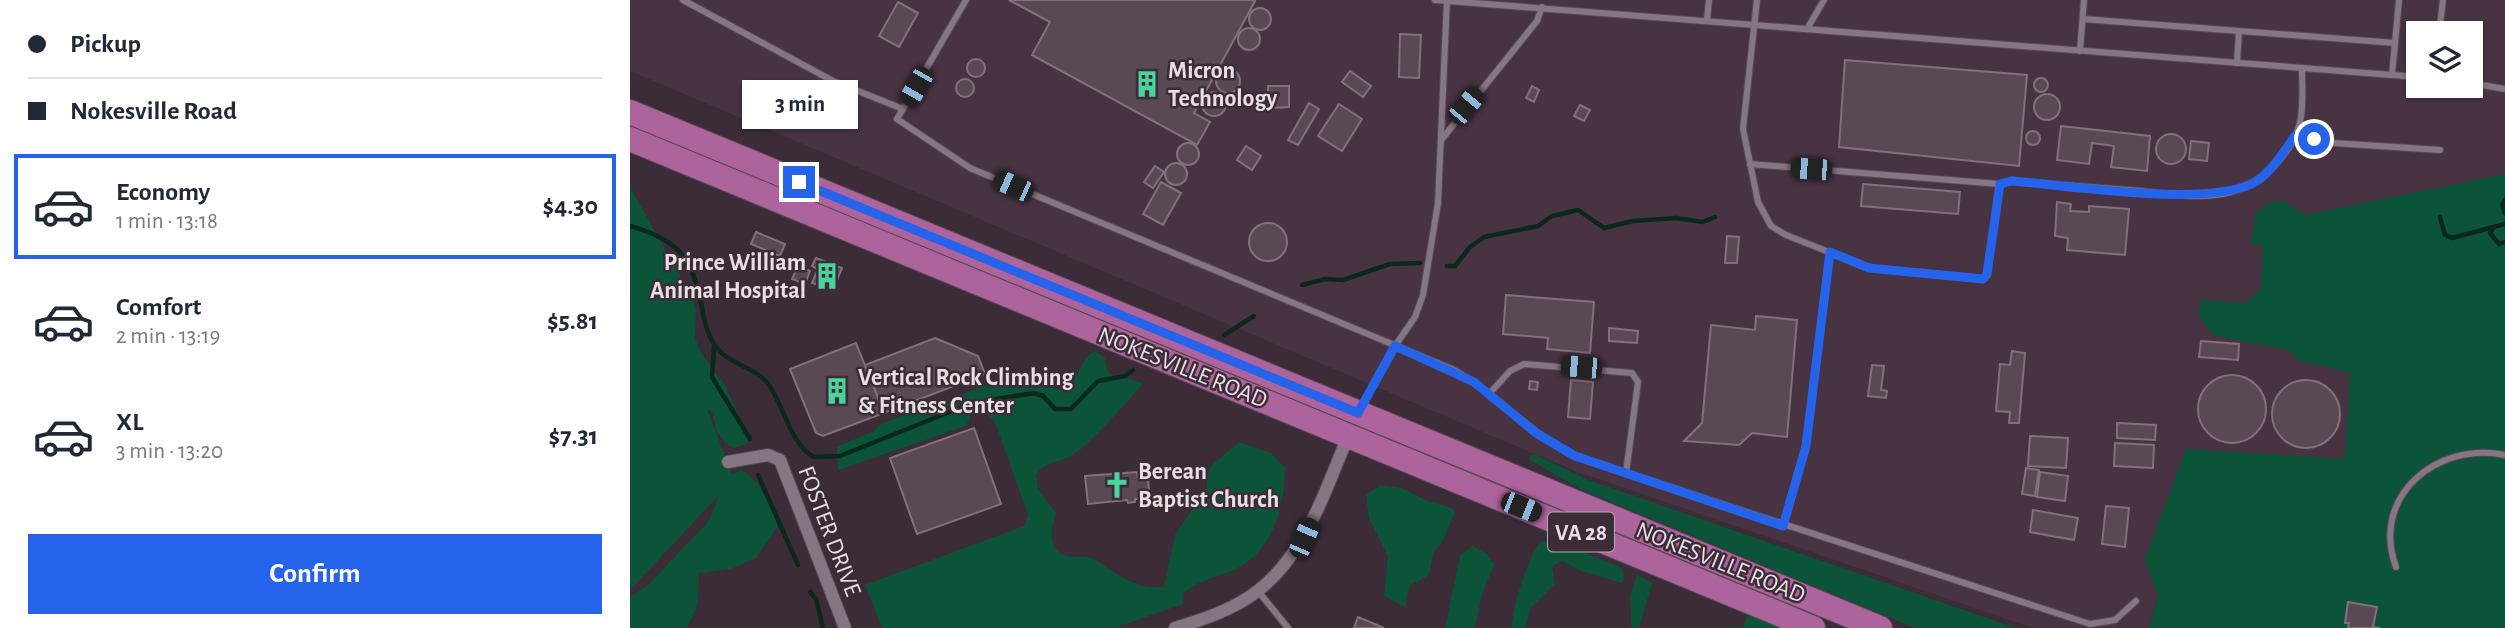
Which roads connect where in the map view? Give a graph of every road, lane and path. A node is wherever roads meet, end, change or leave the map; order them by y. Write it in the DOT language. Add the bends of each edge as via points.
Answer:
graph roads {
  1 [pos="683,0"];
  2 [pos="967,0"];
  3 [pos="1435,0"];
  4 [pos="1709,0"];
  5 [pos="1757,0"];
  6 [pos="1824,0"];
  7 [pos="2084,0"];
  8 [pos="2399,0"];
  9 [pos="2443,0"];
  10 [pos="1447,1"];
  11 [pos="1502,2"];
  12 [pos="1542,7"];
  13 [pos="2083,19"];
  14 [pos="1707,20"];
  15 [pos="2440,21"];
  16 [pos="1754,24"];
  17 [pos="1807,29"];
  18 [pos="2239,31"];
  19 [pos="2395,43"];
  20 [pos="2080,51"];
  21 [pos="2237,63"];
  22 [pos="2302,68"];
  23 [pos="2392,75"];
  24 [pos="2406,77"];
  25 [pos="2483,85"];
  26 [pos="2505,89"];
  27 [pos="903,109"];
  28 [pos="630,112"];
  29 [pos="2295,136"];
  30 [pos="630,139"];
  31 [pos="1441,141"];
  32 [pos="2440,150"];
  33 [pos="1750,164"];
  34 [pos="2000,184"];
  35 [pos="1830,252"];
  36 [pos="1395,346"];
  37 [pos="1490,393"];
  38 [pos="1353,424"];
  39 [pos="2505,455"];
  40 [pos="728,463"];
  41 [pos="1626,474"];
  42 [pos="1783,526"];
  43 [pos="2396,567"];
  44 [pos="1749,588"];
  45 [pos="1258,591"];
  46 [pos="2136,601"];
  47 [pos="845,628"];
  48 [pos="1175,628"];
  49 [pos="1288,628"];
  50 [pos="1813,628"];
  51 [pos="1880,628"];
  1 -- 27 [label="lane" via="833,81"];
  2 -- 27 [label="lane"];
  3 -- 10 [label="lane"];
  4 -- 14 [label="lane"];
  5 -- 16 [label="lane"];
  6 -- 17 [label="lane"];
  7 -- 13 [label="lane"];
  8 -- 19 [label="lane"];
  9 -- 15 [label="lane"];
  10 -- 11 [label="lane"];
  10 -- 31 [label="lane"];
  11 -- 12 [label="lane"];
  12 -- 14 [label="lane"];
  12 -- 31 [label="lane" via="1536,21"];
  13 -- 18 [label="lane"];
  13 -- 20 [label="lane"];
  14 -- 16 [label="lane"];
  16 -- 17 [label="lane"];
  16 -- 33 [label="lane" via="1743,129"];
  17 -- 20 [label="lane"];
  18 -- 19 [label="lane"];
  18 -- 21 [label="lane"];
  19 -- 23 [label="lane"];
  20 -- 21 [label="lane"];
  21 -- 22 [label="lane"];
  22 -- 23 [label="lane"];
  22 -- 29 [label="lane" via="2301,121"];
  23 -- 24 [label="lane"];
  25 -- 26 [label="lane"];
  27 -- 36 [label="lane" via="897,118 970,168"];
  28 -- 38 [label="highway, NOKESVILLE ROAD / VA 28"];
  29 -- 32 [label="lane"];
  29 -- 34 [label="lane" via="2259,179 2228,193 2197,196 2011,181"];
  30 -- 38 [label="highway, NOKESVILLE ROAD / VA 28"];
  31 -- 36 [label="lane" via="1438,203 1423,295 1415,317"];
  33 -- 34 [label="lane"];
  33 -- 35 [label="lane" via="1758,202 1770,226"];
  34 -- 35 [label="lane" via="1983,279 1869,268"];
  35 -- 42 [label="lane" via="1806,446"];
  36 -- 37 [label="lane" via="1454,370"];
  36 -- 38 [label="lane"];
  37 -- 41 [label="lane" via="1555,446"];
  37 -- 41 [label="lane" via="1510,371 1524,364 1632,373 1639,382"];
  38 -- 44 [label="highway, NOKESVILLE ROAD / VA 28"];
  38 -- 45 [label="street" via="1304,538 1283,568"];
  39 -- 43 [label="lane" via="2454,455 2414,481 2396,505 2391,522"];
  40 -- 47 [label="street, FOSTER DRIVE" via="768,455 780,460"];
  41 -- 42 [label="lane"];
  42 -- 46 [label="lane" via="2090,624 2115,620"];
  44 -- 50 [label="highway, NOKESVILLE ROAD / VA 28"];
  44 -- 51 [label="highway, NOKESVILLE ROAD / VA 28"];
  45 -- 48 [label="street" via="1228,609"];
  45 -- 49 [label="lane"];
}
